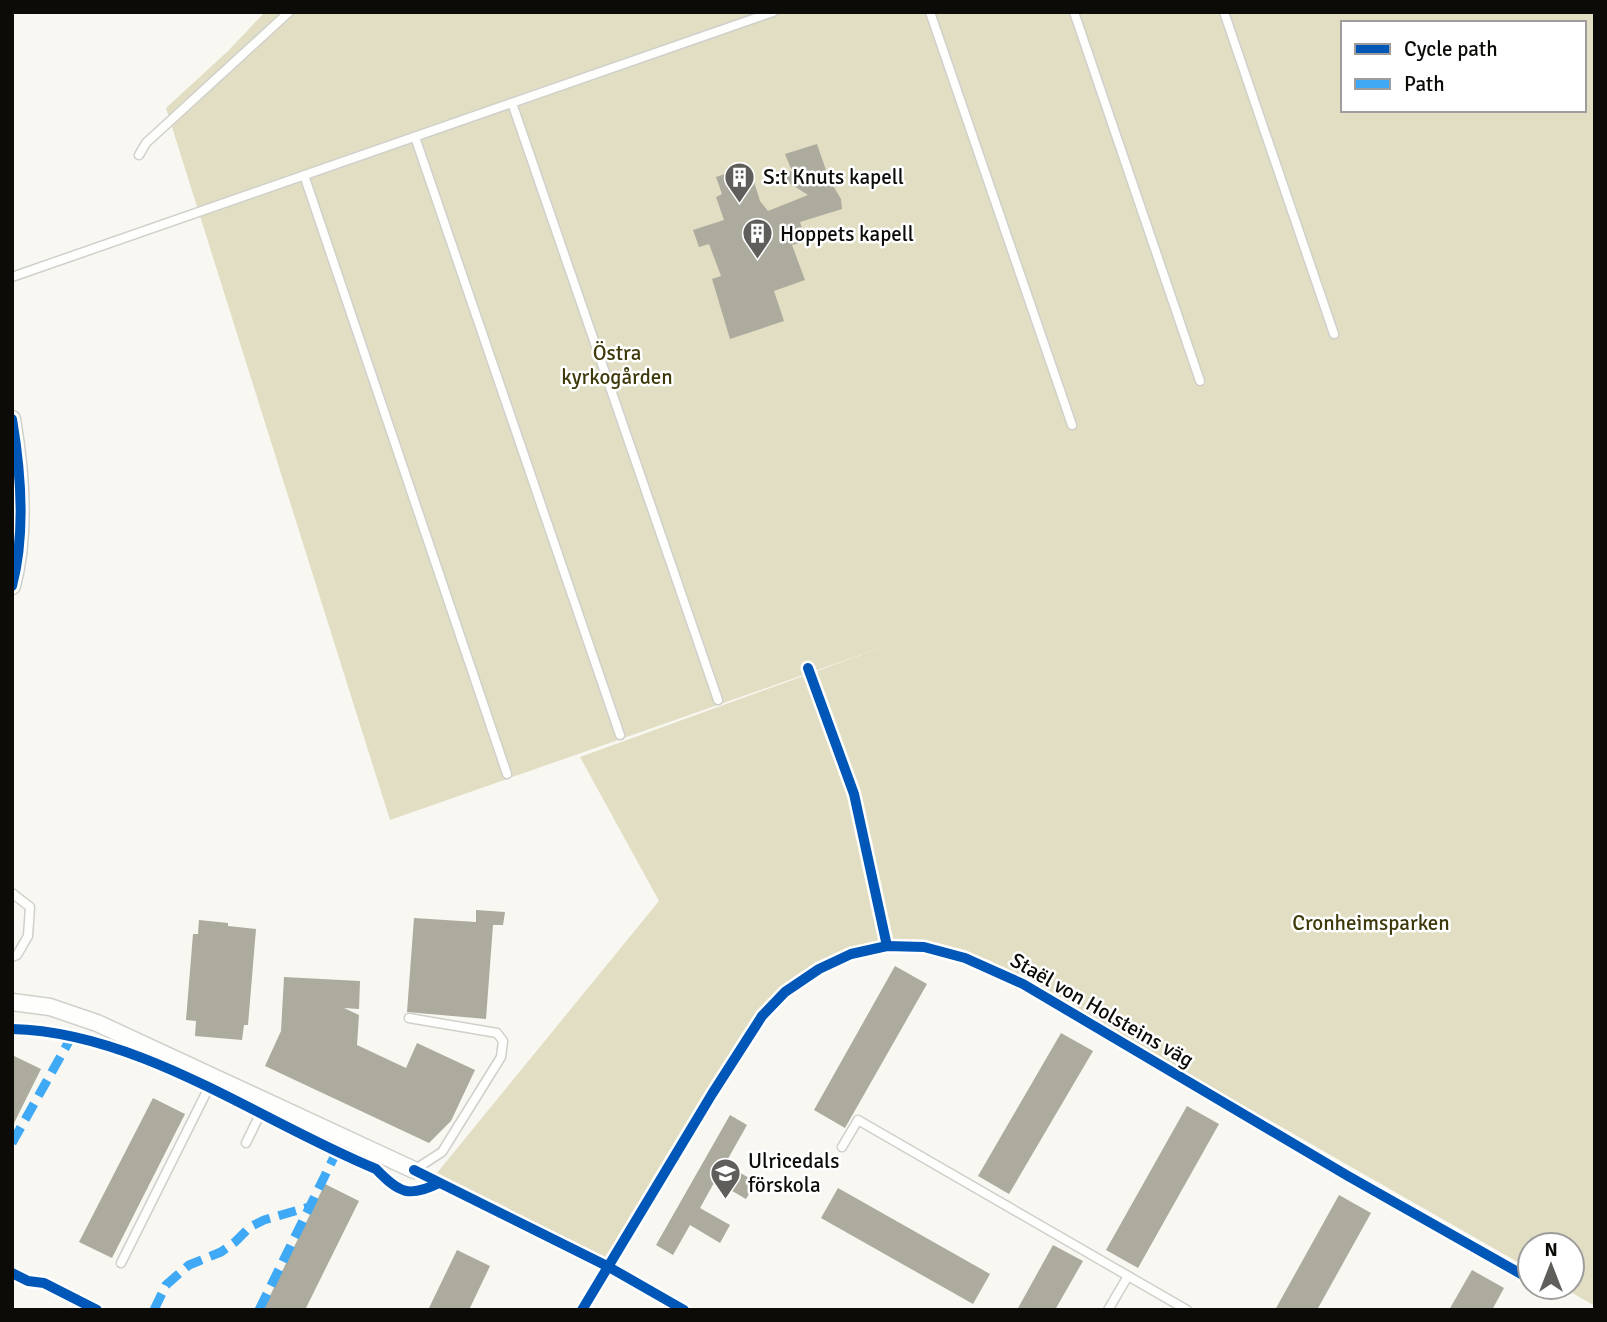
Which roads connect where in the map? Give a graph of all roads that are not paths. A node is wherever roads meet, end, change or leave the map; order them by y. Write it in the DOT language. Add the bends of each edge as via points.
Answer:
graph roads {
  1 [pos="289,12"];
  2 [pos="773,12"];
  3 [pos="930,12"];
  4 [pos="1074,12"];
  5 [pos="1224,12"];
  6 [pos="512,103"];
  7 [pos="415,137"];
  8 [pos="139,156"];
  9 [pos="304,176"];
  10 [pos="12,277"];
  11 [pos="1334,334"];
  12 [pos="1200,381"];
  13 [pos="12,419"];
  14 [pos="1072,425"];
  15 [pos="12,586"];
  16 [pos="718,700"];
  17 [pos="620,734"];
  18 [pos="507,774"];
  19 [pos="12,893"];
  20 [pos="12,957"];
  21 [pos="12,1002"];
  22 [pos="410,1017"];
  23 [pos="215,1077"];
  24 [pos="266,1102"];
  25 [pos="246,1143"];
  26 [pos="842,1147"];
  27 [pos="414,1170"];
  28 [pos="121,1263"];
  29 [pos="1128,1276"];
  30 [pos="1108,1310"];
  31 [pos="1187,1310"];
  1 -- 8 [label="lane" via="146,143"];
  2 -- 6 [label="lane"];
  3 -- 14 [label="lane"];
  4 -- 12 [label="lane"];
  5 -- 11 [label="lane"];
  6 -- 7 [label="lane"];
  6 -- 16 [label="lane"];
  7 -- 9 [label="lane"];
  7 -- 17 [label="lane"];
  9 -- 10 [label="lane"];
  9 -- 18 [label="lane"];
  13 -- 15 [label="street" via="19,529"];
  19 -- 20 [label="lane" via="30,907 28,936"];
  21 -- 23 [label="street" via="50,1007 97,1023"];
  22 -- 27 [label="lane" via="497,1033 503,1041 501,1058 442,1152"];
  23 -- 24 [label="street"];
  23 -- 28 [label="lane"];
  24 -- 25 [label="lane"];
  24 -- 27 [label="street"];
  26 -- 29 [label="lane" via="858,1120"];
  29 -- 30 [label="lane"];
  29 -- 31 [label="lane"];
}
